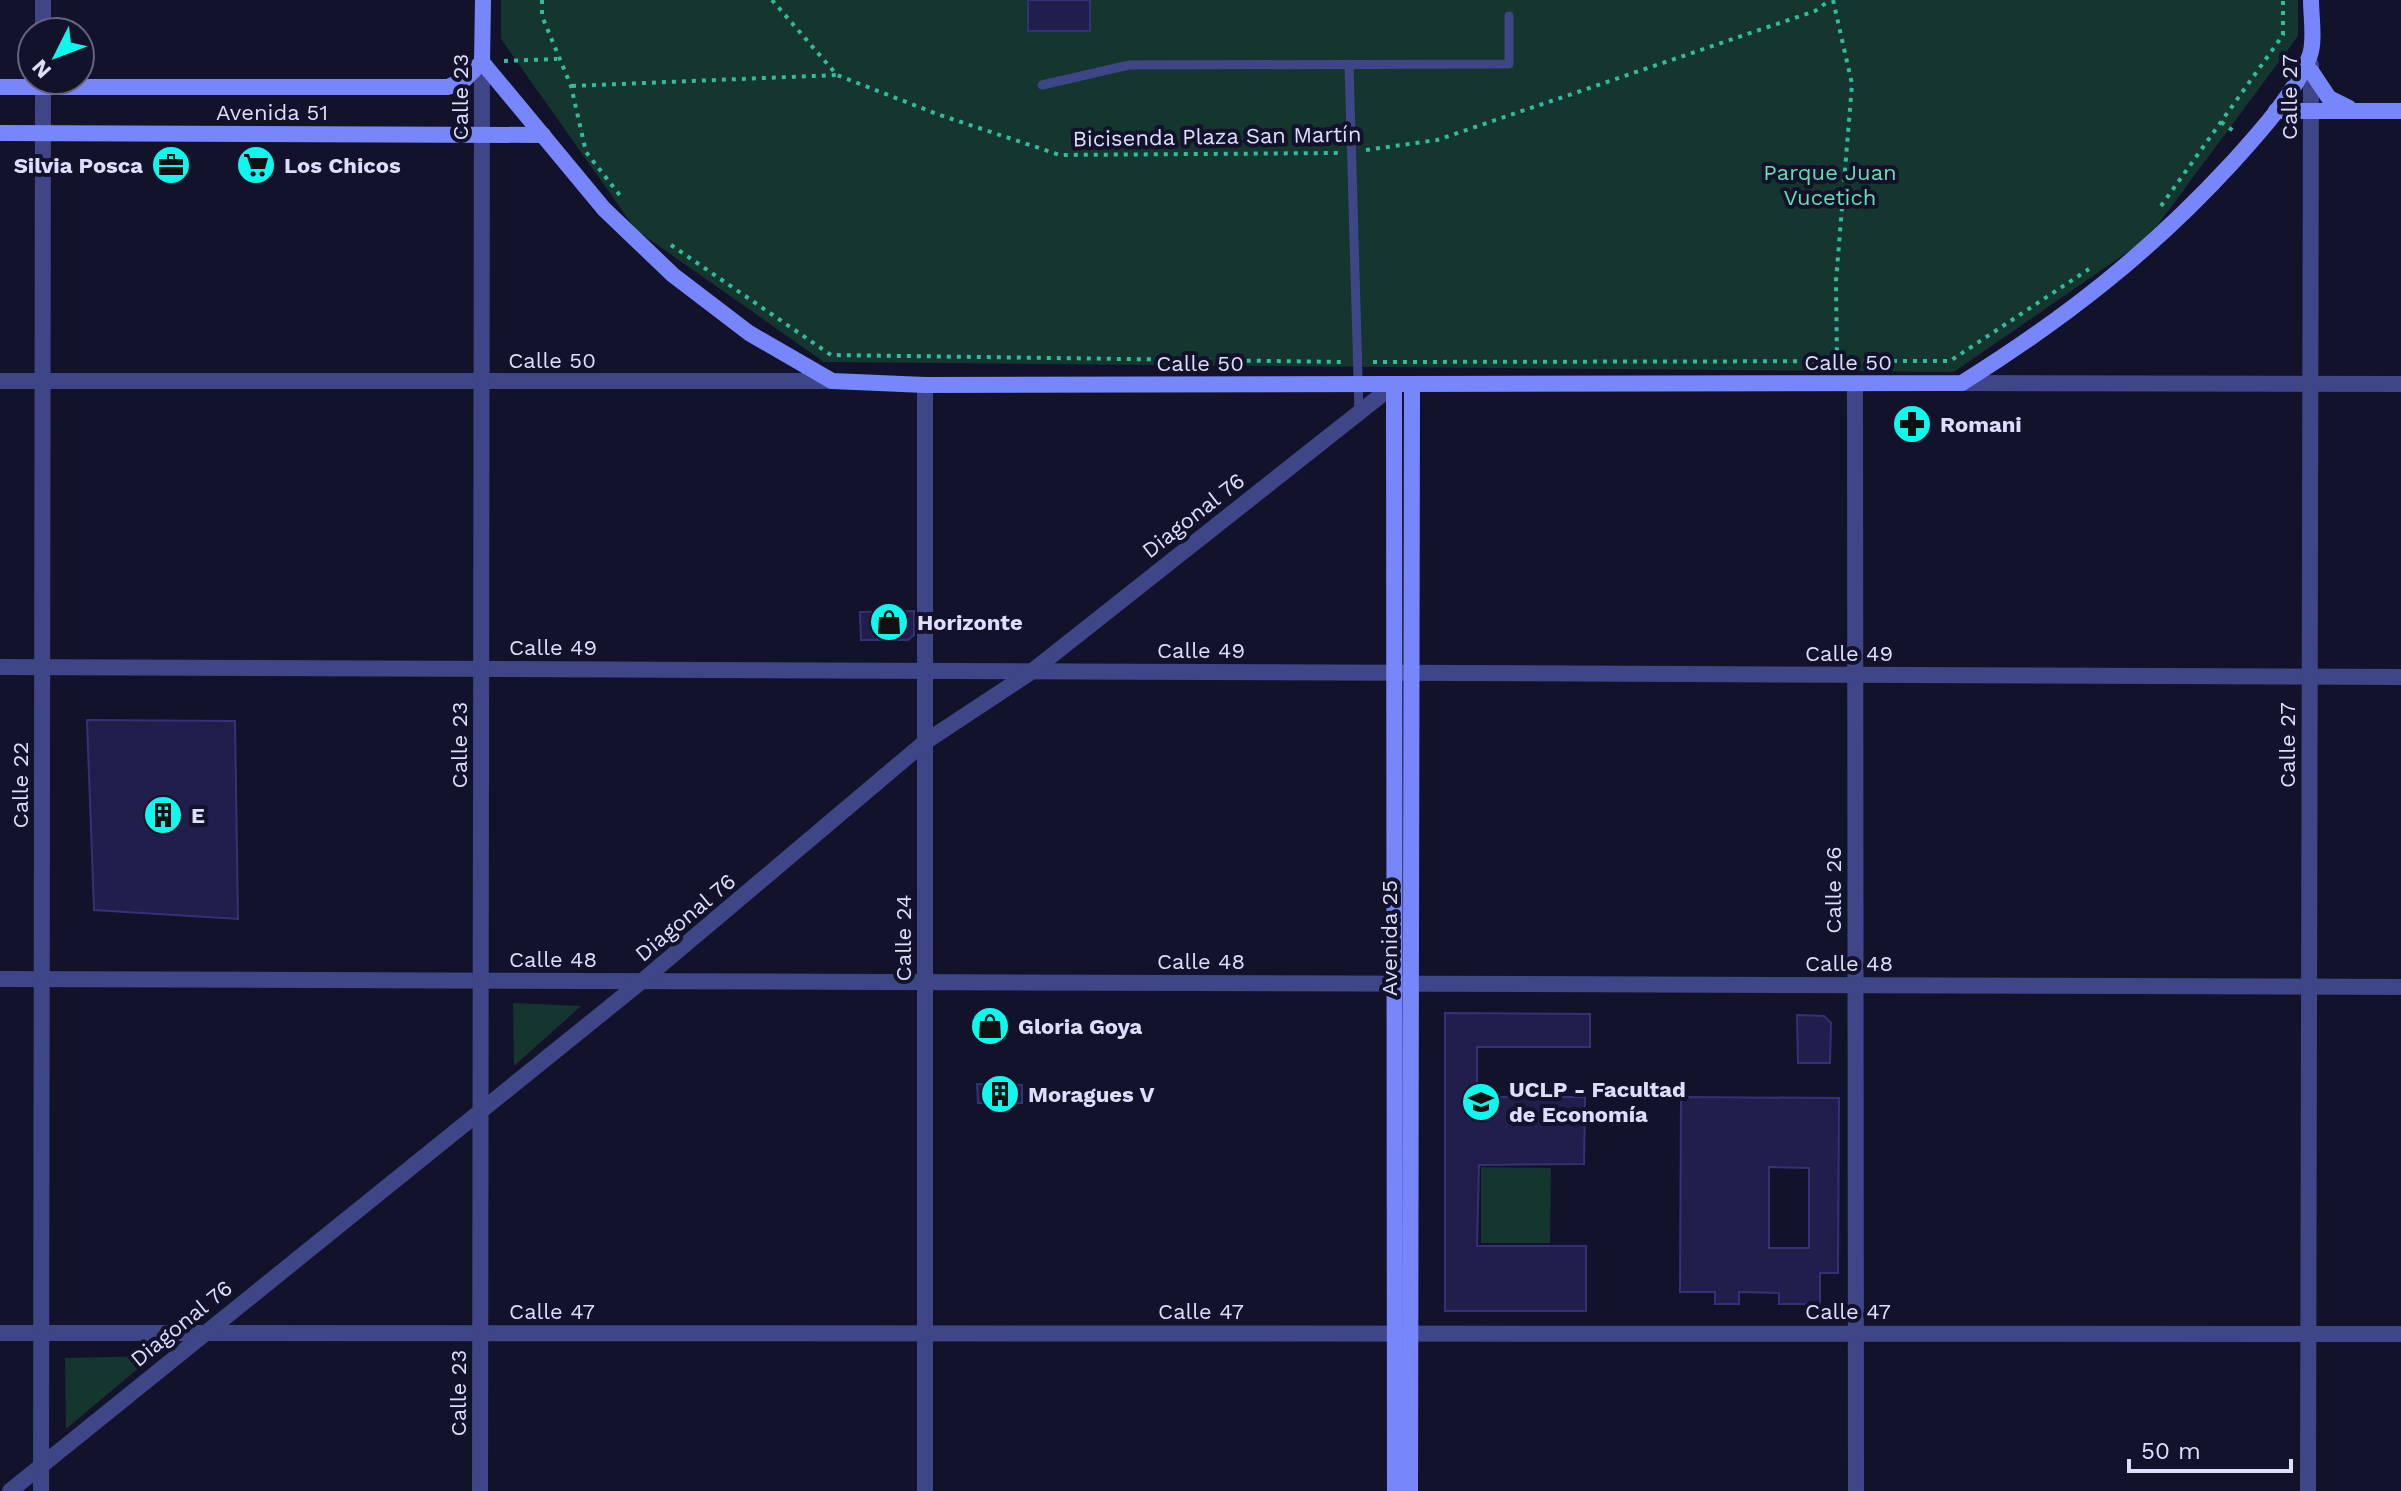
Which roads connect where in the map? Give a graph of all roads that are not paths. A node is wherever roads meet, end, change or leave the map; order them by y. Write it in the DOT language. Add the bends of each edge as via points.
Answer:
graph roads {
  1 [pos="483,0"];
  2 [pos="2311,0"];
  3 [pos="1509,16"];
  4 [pos="2311,53"];
  5 [pos="482,62"];
  6 [pos="1349,64"];
  7 [pos="2311,71"];
  8 [pos="96,84"];
  9 [pos="1042,85"];
  10 [pos="43,96"];
  11 [pos="2311,110"];
  12 [pos="2276,111"];
  13 [pos="2359,111"];
  14 [pos="2401,111"];
  15 [pos="0,133"];
  16 [pos="43,134"];
  17 [pos="482,135"];
  18 [pos="543,135"];
  19 [pos="0,381"];
  20 [pos="43,381"];
  21 [pos="832,381"];
  22 [pos="481,383"];
  23 [pos="1962,383"];
  24 [pos="2401,384"];
  25 [pos="925,385"];
  26 [pos="1358,385"];
  27 [pos="1394,385"];
  28 [pos="1412,385"];
  29 [pos="1847,385"];
  30 [pos="2310,385"];
  31 [pos="1359,412"];
  32 [pos="0,667"];
  33 [pos="43,667"];
  34 [pos="481,669"];
  35 [pos="925,671"];
  36 [pos="1031,672"];
  37 [pos="1395,672"];
  38 [pos="1412,672"];
  39 [pos="1855,675"];
  40 [pos="2309,677"];
  41 [pos="2401,677"];
  42 [pos="925,742"];
  43 [pos="0,979"];
  44 [pos="42,979"];
  45 [pos="481,981"];
  46 [pos="642,981"];
  47 [pos="925,982"];
  48 [pos="1403,984"];
  49 [pos="1856,985"];
  50 [pos="2309,987"];
  51 [pos="2401,987"];
  52 [pos="480,1111"];
  53 [pos="0,1333"];
  54 [pos="42,1333"];
  55 [pos="480,1333"];
  56 [pos="925,1333"];
  57 [pos="1402,1333"];
  58 [pos="1856,1333"];
  59 [pos="2308,1334"];
  60 [pos="2401,1334"];
  61 [pos="199,1336"];
  62 [pos="41,1466"];
  63 [pos="10,1491"];
  64 [pos="41,1491"];
  65 [pos="480,1491"];
  66 [pos="925,1491"];
  67 [pos="1395,1491"];
  68 [pos="1410,1491"];
  69 [pos="1856,1491"];
  70 [pos="2308,1491"];
  1 -- 5 [label="main road, Calle 23"];
  2 -- 4 [label="main road, Calle 27"];
  3 -- 6 [label="lane" via="1509,64"];
  4 -- 7 [label="street, Calle 27"];
  4 -- 12 [label="main road"];
  5 -- 8 [label="main road, Avenida 51" via="448,87"];
  5 -- 17 [label="street, Calle 23"];
  5 -- 18 [label="main road"];
  6 -- 9 [label="lane" via="1129,65"];
  6 -- 26 [label="lane"];
  7 -- 11 [label="street, Calle 27"];
  7 -- 13 [label="main road" via="2329,98"];
  10 -- 16 [label="street, Calle 22"];
  11 -- 12 [label="main road"];
  11 -- 13 [label="main road"];
  11 -- 30 [label="street, Calle 27"];
  12 -- 23 [label="main road" via="2186,213 2117,276"];
  13 -- 14 [label="main road"];
  15 -- 16 [label="main road, Avenida 51"];
  16 -- 17 [label="main road, Avenida 51"];
  16 -- 20 [label="street, Calle 22"];
  17 -- 18 [label="main road, Avenida 51"];
  17 -- 22 [label="street, Calle 23"];
  18 -- 21 [label="main road" via="604,209 673,275 749,333"];
  19 -- 20 [label="street, Calle 50"];
  20 -- 22 [label="street, Calle 50"];
  20 -- 33 [label="street, Calle 22"];
  21 -- 22 [label="street, Calle 50"];
  21 -- 25 [label="main road, Calle 50"];
  22 -- 34 [label="street, Calle 23"];
  23 -- 29 [label="main road, Calle 50"];
  23 -- 30 [label="street, Calle 50"];
  24 -- 30 [label="street, Calle 50"];
  25 -- 26 [label="main road, Calle 50"];
  25 -- 35 [label="street, Calle 24"];
  26 -- 27 [label="main road, Calle 50"];
  26 -- 31 [label="lane"];
  27 -- 28 [label="main road, Calle 50"];
  27 -- 31 [label="street, Diagonal 76"];
  27 -- 37 [label="main road, Avenida 25"];
  28 -- 29 [label="main road, Calle 50"];
  28 -- 38 [label="main road, Avenida 25"];
  29 -- 39 [label="street, Calle 26"];
  30 -- 40 [label="street, Calle 27"];
  31 -- 36 [label="street, Diagonal 76"];
  32 -- 33 [label="street, Calle 49"];
  33 -- 34 [label="street, Calle 49"];
  33 -- 44 [label="street, Calle 22"];
  34 -- 35 [label="street, Calle 49"];
  34 -- 45 [label="street, Calle 23"];
  35 -- 36 [label="street, Calle 49"];
  35 -- 42 [label="street, Calle 24"];
  36 -- 37 [label="street, Calle 49"];
  36 -- 42 [label="street, Diagonal 76"];
  37 -- 38 [label="street, Calle 49"];
  37 -- 48 [label="main road, Avenida 25"];
  38 -- 39 [label="street, Calle 49"];
  38 -- 48 [label="main road, Avenida 25"];
  39 -- 40 [label="street, Calle 49"];
  39 -- 49 [label="street, Calle 26"];
  40 -- 41 [label="street, Calle 49"];
  40 -- 50 [label="street, Calle 27"];
  42 -- 46 [label="street, Diagonal 76"];
  42 -- 47 [label="street, Calle 24"];
  43 -- 44 [label="street, Calle 48"];
  44 -- 45 [label="street, Calle 48"];
  44 -- 54 [label="street, Calle 22"];
  45 -- 46 [label="street, Calle 48"];
  45 -- 52 [label="street, Calle 23"];
  46 -- 47 [label="street, Calle 48"];
  46 -- 52 [label="street, Diagonal 76"];
  47 -- 48 [label="street, Calle 48"];
  47 -- 56 [label="street, Calle 24"];
  48 -- 49 [label="street, Calle 48"];
  48 -- 57 [label="main road, Avenida 25"];
  49 -- 50 [label="street, Calle 48"];
  49 -- 58 [label="street, Calle 26"];
  50 -- 51 [label="street, Calle 48"];
  50 -- 59 [label="street, Calle 27"];
  52 -- 55 [label="street, Calle 23"];
  52 -- 61 [label="street, Diagonal 76"];
  53 -- 54 [label="street, Calle 47"];
  54 -- 61 [label="street, Calle 47"];
  54 -- 62 [label="street, Calle 22"];
  55 -- 56 [label="street, Calle 47"];
  55 -- 61 [label="street, Calle 47"];
  55 -- 65 [label="street, Calle 23"];
  56 -- 57 [label="street, Calle 47"];
  56 -- 66 [label="street, Calle 24"];
  57 -- 58 [label="street, Calle 47"];
  57 -- 67 [label="main road, Avenida 25"];
  57 -- 68 [label="main road, Avenida 25"];
  58 -- 59 [label="street, Calle 47"];
  58 -- 69 [label="street, Calle 26"];
  59 -- 60 [label="street, Calle 47"];
  59 -- 70 [label="street, Calle 27"];
  61 -- 62 [label="street, Diagonal 76"];
  62 -- 63 [label="street, Diagonal 76"];
  62 -- 64 [label="street, Calle 22"];
}
